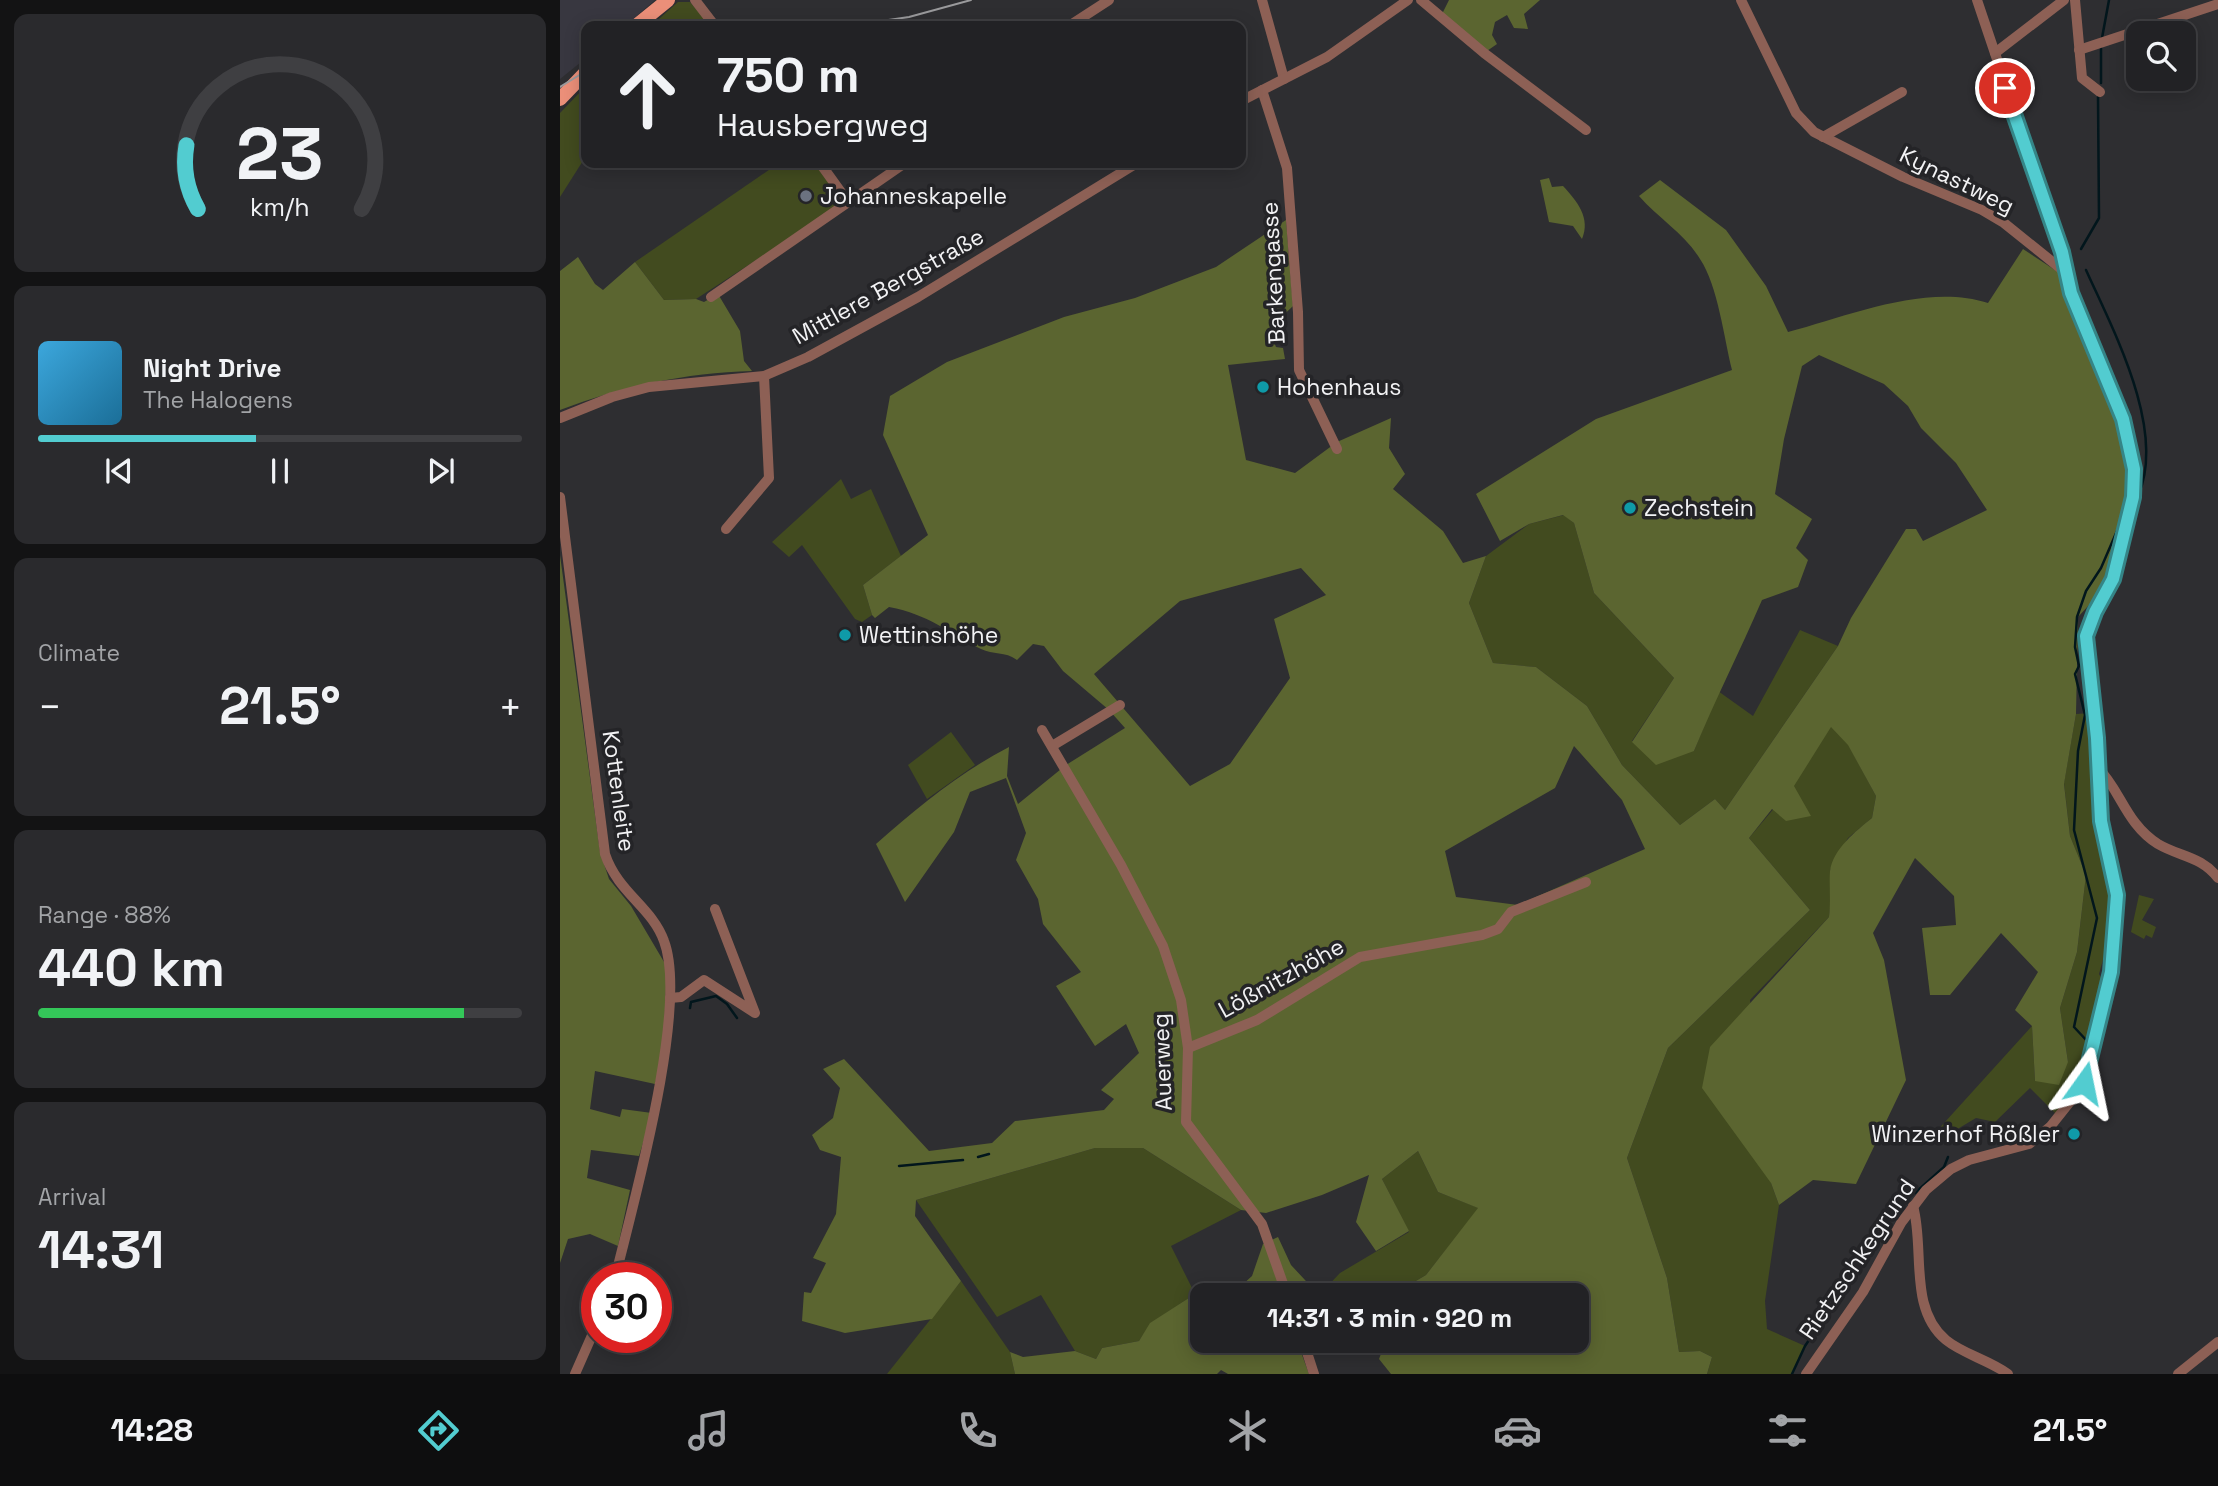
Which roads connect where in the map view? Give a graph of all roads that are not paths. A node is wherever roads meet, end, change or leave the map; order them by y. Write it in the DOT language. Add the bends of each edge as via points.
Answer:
graph roads {
  1 [pos="668,0"];
  2 [pos="695,0"];
  3 [pos="1109,0"];
  4 [pos="1262,0"];
  5 [pos="1408,0"];
  6 [pos="1421,0"];
  7 [pos="1741,0"];
  8 [pos="1977,0"];
  9 [pos="2064,0"];
  10 [pos="2075,0"];
  11 [pos="2218,4"];
  12 [pos="642,21"];
  13 [pos="711,21"];
  14 [pos="1077,21"];
  15 [pos="2079,50"];
  16 [pos="1996,53"];
  17 [pos="581,77"];
  18 [pos="1284,79"];
  19 [pos="1262,90"];
  20 [pos="1902,92"];
  21 [pos="2100,92"];
  22 [pos="1246,98"];
  23 [pos="560,99"];
  24 [pos="1586,130"];
  25 [pos="1823,137"];
  26 [pos="824,168"];
  27 [pos="898,168"];
  28 [pos="1129,168"];
  29 [pos="848,202"];
  30 [pos="2065,272"];
  31 [pos="711,297"];
  32 [pos="764,376"];
  33 [pos="560,418"];
  34 [pos="1337,449"];
  35 [pos="560,498"];
  36 [pos="726,529"];
  37 [pos="1120,705"];
  38 [pos="1042,730"];
  39 [pos="1052,746"];
  40 [pos="2098,768"];
  41 [pos="2218,878"];
  42 [pos="1586,882"];
  43 [pos="715,909"];
  44 [pos="746,989"];
  45 [pos="670,998"];
  46 [pos="735,1002"];
  47 [pos="1188,1048"];
  48 [pos="1913,1206"];
  49 [pos="619,1262"];
  50 [pos="1283,1283"];
  51 [pos="2218,1342"];
  52 [pos="584,1353"];
  53 [pos="1307,1353"];
  54 [pos="575,1374"];
  55 [pos="1314,1374"];
  56 [pos="1806,1374"];
  57 [pos="2008,1374"];
  58 [pos="2178,1374"];
  1 -- 12 [label="main road"];
  2 -- 13 [label="street"];
  3 -- 14 [label="street"];
  4 -- 18 [label="street"];
  5 -- 18 [label="street" via="1327,57"];
  6 -- 24 [label="street"];
  7 -- 25 [label="street, Kynastweg" via="1796,113"];
  8 -- 16 [label="street, Rietzschkegrund"];
  9 -- 16 [label="street"];
  10 -- 15 [label="street"];
  11 -- 15 [label="street"];
  15 -- 21 [label="street" via="2082,78"];
  16 -- 30 [label="street, Rietzschkegrund"];
  17 -- 23 [label="main road"];
  18 -- 19 [label="street"];
  19 -- 22 [label="street"];
  19 -- 34 [label="street, Barkengasse" via="1287,168 1299,370"];
  20 -- 25 [label="street"];
  25 -- 30 [label="street, Kynastweg" via="1982,210"];
  26 -- 29 [label="street"];
  27 -- 29 [label="street"];
  28 -- 32 [label="street, Mittlere Bergstraße" via="895,311"];
  29 -- 31 [label="street"];
  30 -- 40 [label="street, Rietzschkegrund" via="2123,419 2134,469 2133,497 2113,579 2086,636"];
  32 -- 33 [label="street, Mittlere Bergstraße" via="649,387"];
  32 -- 36 [label="street" via="769,478"];
  35 -- 45 [label="street, Kottenleite" via="605,854 618,882 664,939"];
  37 -- 39 [label="street"];
  38 -- 39 [label="street, Auerweg"];
  39 -- 47 [label="street, Auerweg" via="1163,946 1181,1000"];
  40 -- 41 [label="street" via="2129,817 2157,843 2196,858"];
  40 -- 48 [label="street, Rietzschkegrund" via="2101,821 2117,895 2111,972 2084,1083 2050,1128 2029,1144 1951,1169"];
  42 -- 47 [label="street, Lößnitzhöhe" via="1511,912 1498,929 1482,935 1360,957 1258,1020"];
  43 -- 44 [label="street"];
  44 -- 46 [label="street"];
  44 -- 46 [label="street" via="755,1013"];
  45 -- 46 [label="street" via="681,997 704,980"];
  45 -- 49 [label="street, Kottenleite" via="654,1108"];
  47 -- 50 [label="street, Auerweg" via="1186,1122 1262,1224"];
  48 -- 56 [label="street, Rietzschkegrund" via="1863,1292"];
  48 -- 57 [label="street" via="1917,1258 1932,1323 1947,1341"];
  51 -- 58 [label="street"];
  52 -- 54 [label="street"];
  53 -- 55 [label="street"];
}
